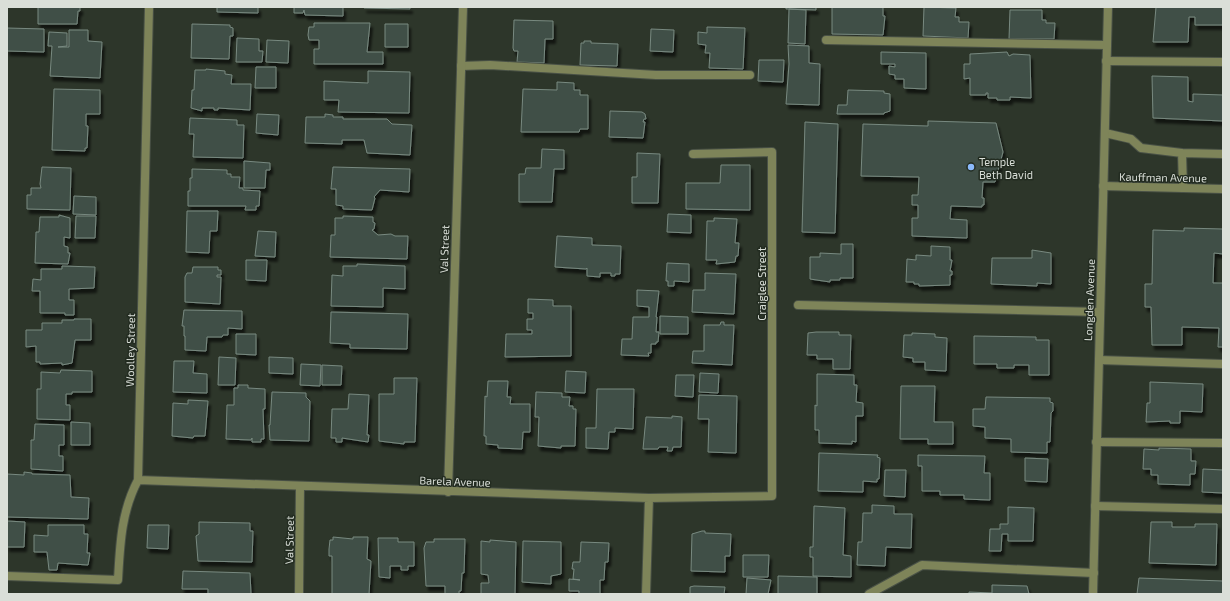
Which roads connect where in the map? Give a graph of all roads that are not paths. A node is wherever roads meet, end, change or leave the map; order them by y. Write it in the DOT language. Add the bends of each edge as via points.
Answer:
graph roads {
  1 [pos="149,7"];
  2 [pos="463,7"];
  3 [pos="1108,7"];
  4 [pos="826,40"];
  5 [pos="1106,45"];
  6 [pos="1106,61"];
  7 [pos="1223,62"];
  8 [pos="461,66"];
  9 [pos="750,75"];
  10 [pos="1105,133"];
  11 [pos="1182,153"];
  12 [pos="694,154"];
  13 [pos="1223,154"];
  14 [pos="1103,186"];
  15 [pos="1183,188"];
  16 [pos="1223,189"];
  17 [pos="798,305"];
  18 [pos="1100,312"];
  19 [pos="1098,360"];
  20 [pos="1223,364"];
  21 [pos="1096,442"];
  22 [pos="1223,443"];
  23 [pos="138,480"];
  24 [pos="300,486"];
  25 [pos="448,492"];
  26 [pos="772,496"];
  27 [pos="649,498"];
  28 [pos="1095,506"];
  29 [pos="1223,509"];
  30 [pos="1094,573"];
  31 [pos="7,576"];
  32 [pos="299,594"];
  33 [pos="646,594"];
  34 [pos="869,594"];
  35 [pos="1093,594"];
  1 -- 23 [label="street, Woolley Street"];
  2 -- 8 [label="street, Val Street"];
  3 -- 5 [label="street, Longden Avenue"];
  4 -- 5 [label="street"];
  5 -- 6 [label="street, Longden Avenue"];
  6 -- 7 [label="street"];
  6 -- 10 [label="street, Longden Avenue"];
  8 -- 9 [label="street" via="656,75"];
  8 -- 25 [label="street, Val Street"];
  10 -- 11 [label="street" via="1131,139 1141,148"];
  10 -- 14 [label="street, Longden Avenue"];
  11 -- 13 [label="street"];
  11 -- 15 [label="street"];
  12 -- 26 [label="street, Craiglee Street" via="772,152"];
  14 -- 15 [label="street, Kauffman Avenue"];
  14 -- 18 [label="street, Longden Avenue"];
  15 -- 16 [label="street, Kauffman Avenue"];
  17 -- 18 [label="street"];
  18 -- 19 [label="street, Longden Avenue"];
  19 -- 20 [label="street"];
  19 -- 21 [label="street, Longden Avenue"];
  21 -- 22 [label="street"];
  21 -- 28 [label="street, Longden Avenue"];
  23 -- 24 [label="street, Barela Avenue"];
  23 -- 31 [label="street, Woolley Street" via="123,516 118,580"];
  24 -- 25 [label="street, Barela Avenue"];
  24 -- 32 [label="street, Val Street"];
  25 -- 27 [label="street, Barela Avenue"];
  26 -- 27 [label="street, Barela Avenue"];
  27 -- 33 [label="street"];
  28 -- 29 [label="street"];
  28 -- 30 [label="street, Longden Avenue"];
  30 -- 34 [label="street" via="922,565"];
  30 -- 35 [label="street, Longden Avenue"];
}
